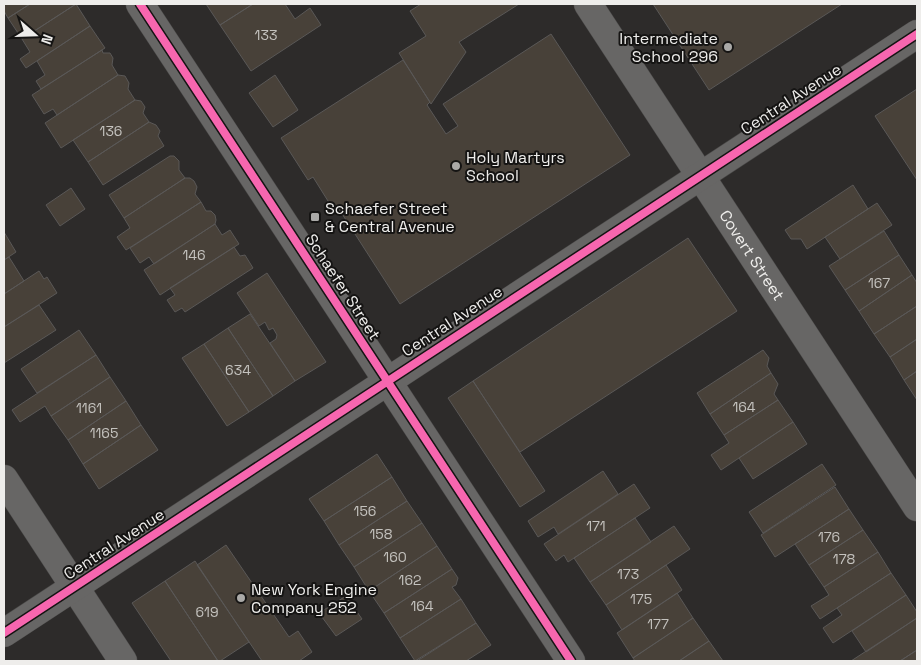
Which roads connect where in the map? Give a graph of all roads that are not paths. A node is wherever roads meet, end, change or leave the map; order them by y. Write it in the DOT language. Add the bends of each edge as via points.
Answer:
graph roads {
  1 [pos="140,4"];
  2 [pos="588,4"];
  3 [pos="917,34"];
  4 [pos="700,175"];
  5 [pos="387,381"];
  6 [pos="4,479"];
  7 [pos="917,507"];
  8 [pos="74,586"];
  9 [pos="4,633"];
  10 [pos="123,661"];
  11 [pos="571,661"];
  1 -- 5 [label="street, Schaefer Street"];
  2 -- 4 [label="street, Covert Street"];
  3 -- 4 [label="street, Central Avenue"];
  4 -- 5 [label="street, Central Avenue"];
  4 -- 7 [label="street, Covert Street"];
  5 -- 8 [label="street, Central Avenue"];
  5 -- 11 [label="street, Schaefer Street"];
  6 -- 8 [label="street"];
  8 -- 9 [label="street, Central Avenue"];
  8 -- 10 [label="street"];
}
